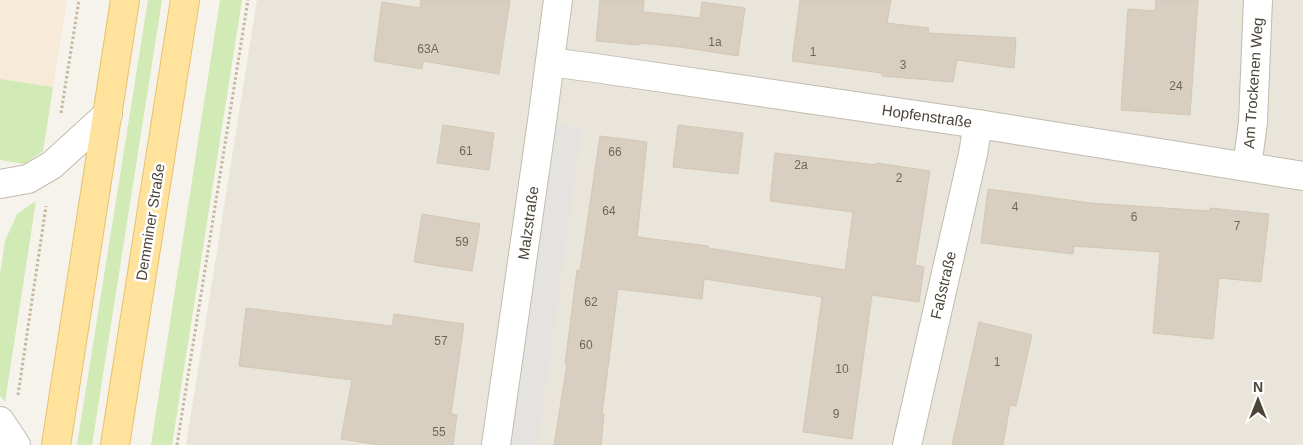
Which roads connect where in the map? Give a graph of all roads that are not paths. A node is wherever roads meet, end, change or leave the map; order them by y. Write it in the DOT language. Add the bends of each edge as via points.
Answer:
graph roads {
  1 [pos="125,0"];
  2 [pos="185,0"];
  3 [pos="558,0"];
  4 [pos="1258,0"];
  5 [pos="550,62"];
  6 [pos="108,114"];
  7 [pos="978,124"];
  8 [pos="1247,167"];
  9 [pos="1303,176"];
  10 [pos="0,184"];
  11 [pos="56,445"];
  12 [pos="114,445"];
  13 [pos="496,445"];
  14 [pos="907,445"];
  1 -- 6 [label="main road"];
  2 -- 12 [label="main road, Demminer Straße"];
  3 -- 5 [label="street, Malzstraße"];
  4 -- 8 [label="street, Am Trockenen Weg"];
  5 -- 7 [label="street, Hopfenstraße"];
  5 -- 13 [label="street, Malzstraße"];
  6 -- 10 [label="street" via="52,165 28,179"];
  6 -- 11 [label="main road"];
  7 -- 8 [label="street, Hopfenstraße"];
  7 -- 14 [label="street, Faßstraße"];
  8 -- 9 [label="street, Hopfenstraße"];
}
